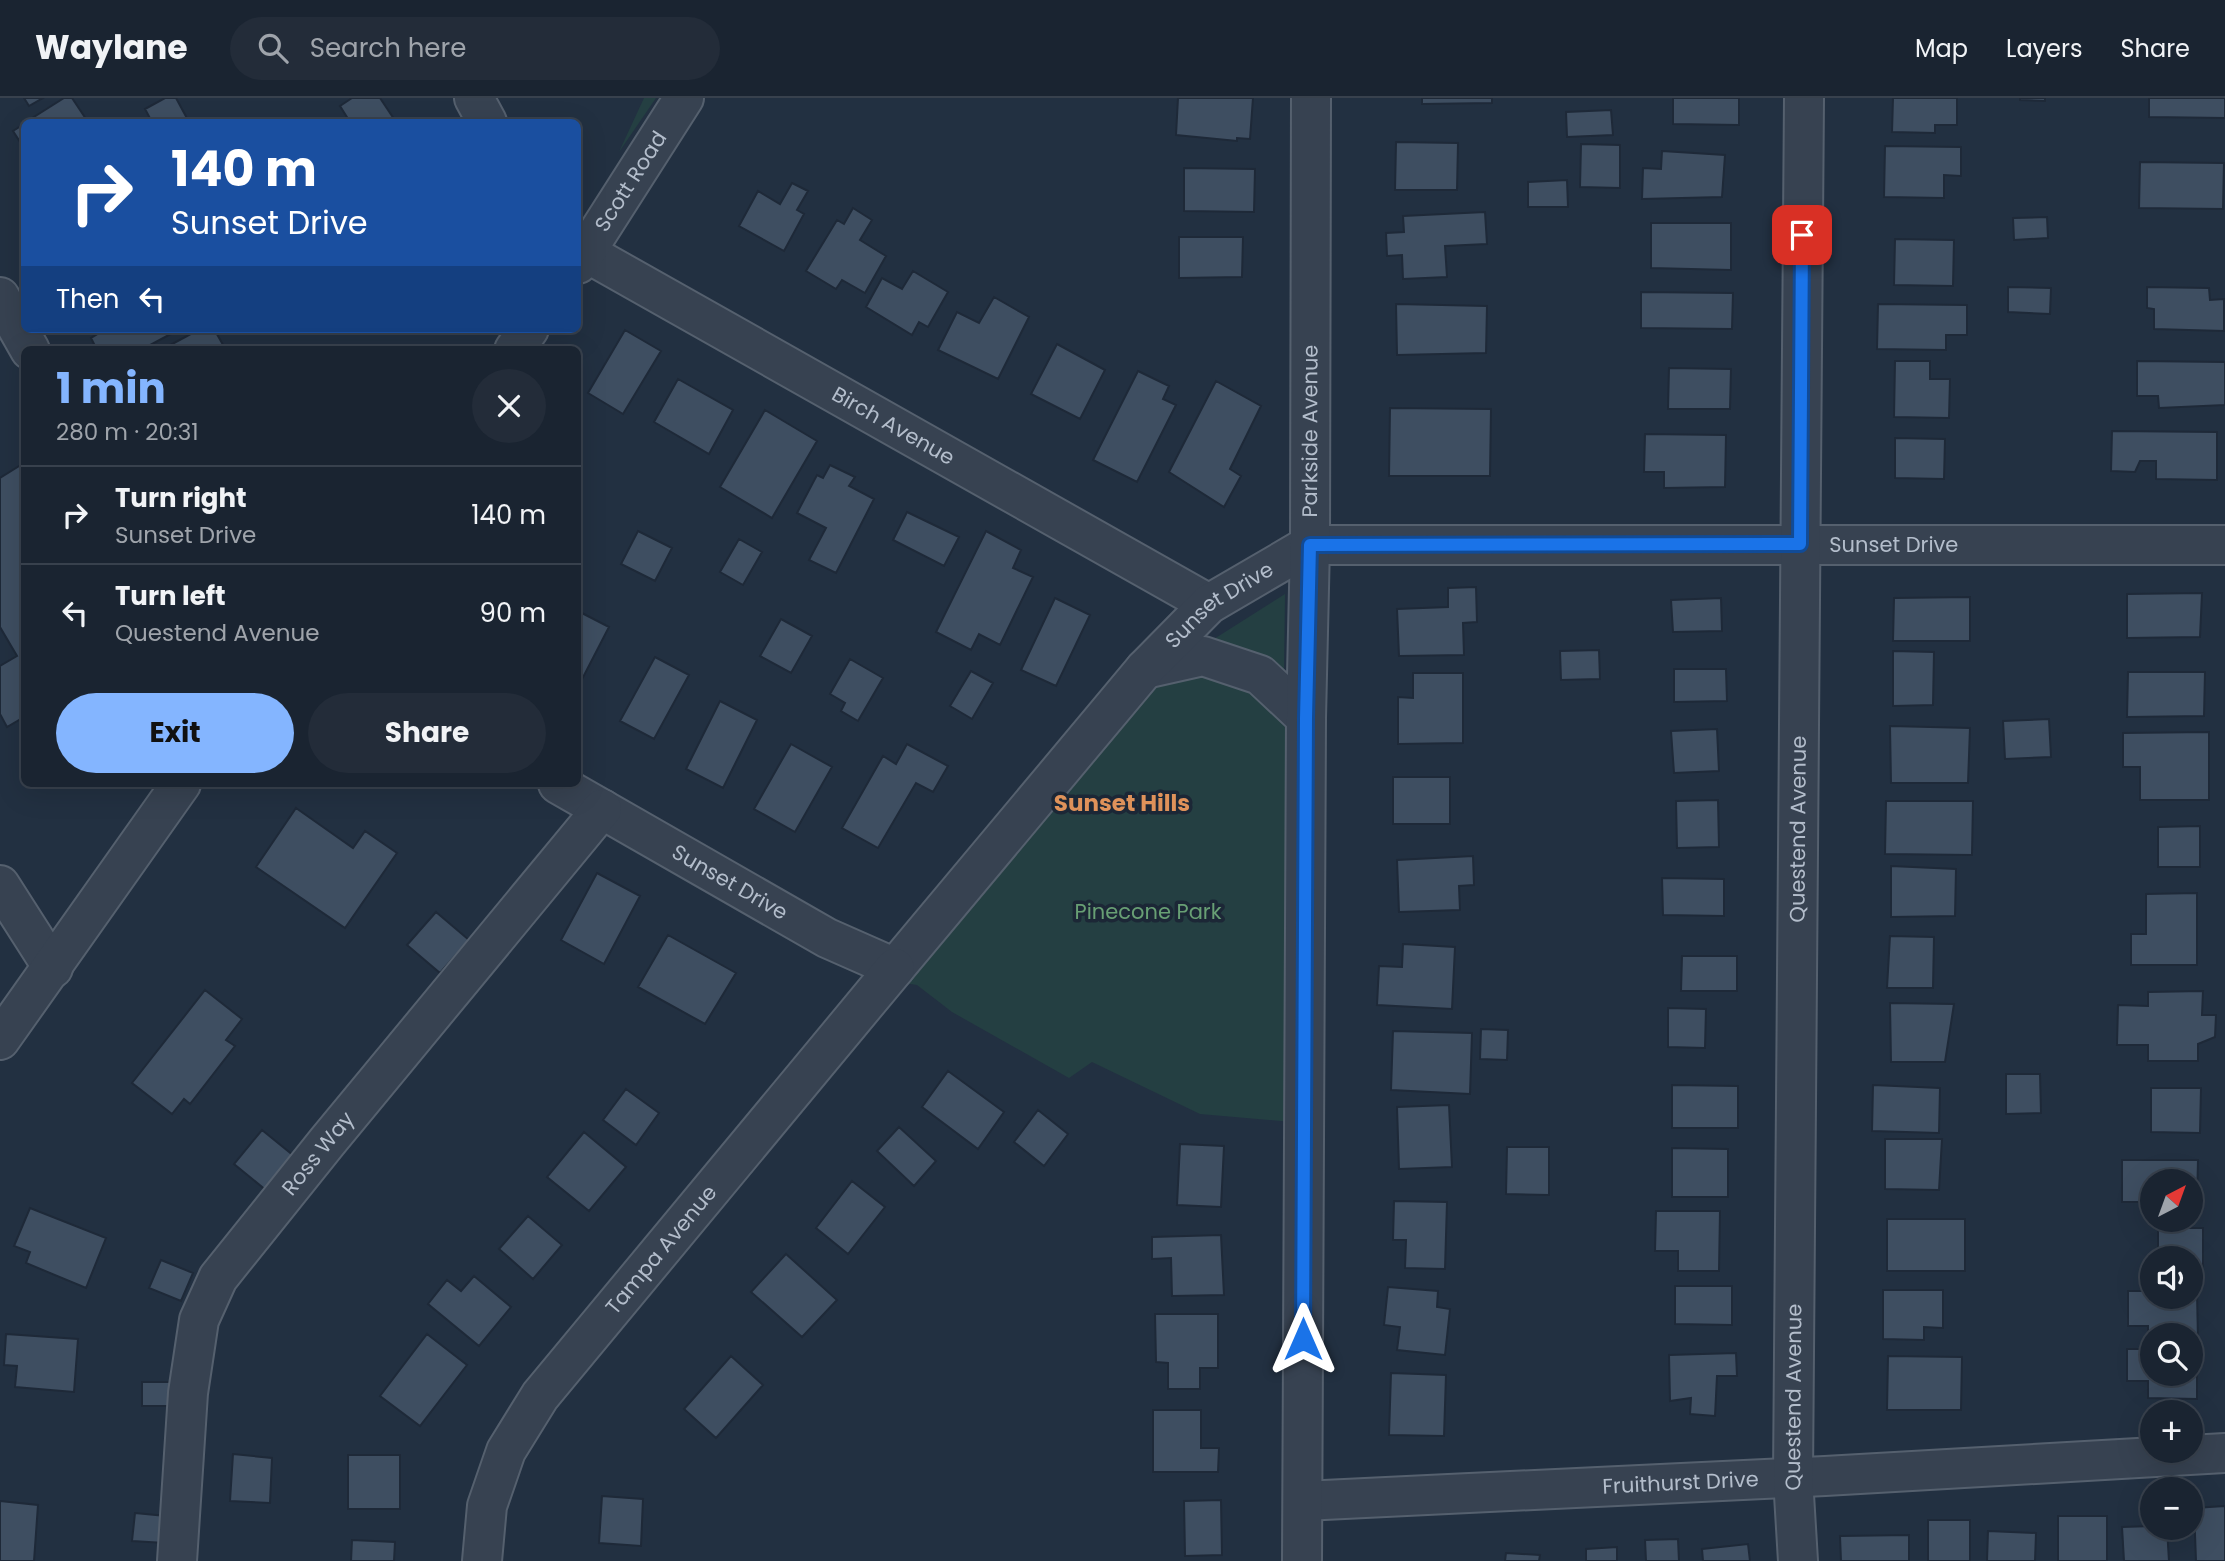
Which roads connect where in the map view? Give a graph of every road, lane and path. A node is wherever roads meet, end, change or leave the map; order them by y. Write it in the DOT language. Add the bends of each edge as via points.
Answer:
graph roads {
  1 [pos="474,98"];
  2 [pos="684,98"];
  3 [pos="1311,98"];
  4 [pos="1804,98"];
  5 [pos="485,119"];
  6 [pos="581,253"];
  7 [pos="581,255"];
  8 [pos="0,297"];
  9 [pos="28,346"];
  10 [pos="1800,544"];
  11 [pos="1310,545"];
  12 [pos="2225,545"];
  13 [pos="1209,604"];
  14 [pos="1145,668"];
  15 [pos="1306,718"];
  16 [pos="179,787"];
  17 [pos="563,787"];
  18 [pos="602,809"];
  19 [pos="0,885"];
  20 [pos="53,968"];
  21 [pos="895,968"];
  22 [pos="0,1040"];
  23 [pos="2225,1453"];
  24 [pos="1793,1478"];
  25 [pos="1303,1501"];
  26 [pos="177,1561"];
  27 [pos="482,1561"];
  28 [pos="1302,1561"];
  29 [pos="1798,1561"];
  1 -- 5 [label="street"];
  2 -- 6 [label="street, Scott Road"];
  3 -- 11 [label="street, Parkside Avenue"];
  4 -- 10 [label="street, Questend Avenue"];
  7 -- 13 [label="street, Birch Avenue" via="650,288"];
  8 -- 9 [label="street"];
  10 -- 11 [label="street, Sunset Drive"];
  10 -- 12 [label="street, Sunset Drive"];
  10 -- 24 [label="street, Questend Avenue"];
  11 -- 13 [label="street, Sunset Drive"];
  11 -- 15 [label="street, Parkside Avenue"];
  13 -- 14 [label="street, Sunset Drive"];
  14 -- 15 [label="street, Sunset Drive" via="1203,656 1260,675"];
  14 -- 21 [label="street, Sunset Drive"];
  15 -- 25 [label="street, Parkside Avenue"];
  16 -- 20 [label="street"];
  17 -- 18 [label="street, Sunset Drive"];
  18 -- 21 [label="street, Sunset Drive" via="827,938"];
  18 -- 26 [label="street, Ross Way" via="218,1278 200,1320 188,1393"];
  19 -- 20 [label="street"];
  20 -- 22 [label="street"];
  21 -- 27 [label="street, Tampa Avenue" via="540,1396 506,1451 487,1506"];
  23 -- 24 [label="street, Fruithurst Drive"];
  24 -- 25 [label="street, Fruithurst Drive"];
  24 -- 29 [label="street, Questend Avenue"];
  25 -- 28 [label="street, Parkside Avenue"];
}
